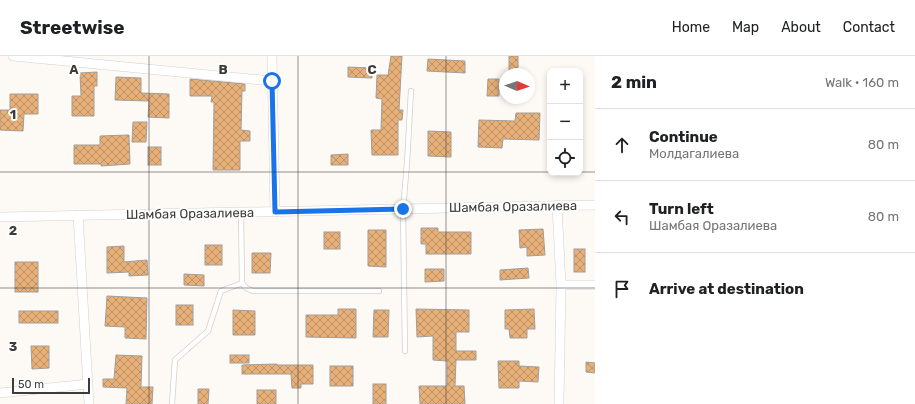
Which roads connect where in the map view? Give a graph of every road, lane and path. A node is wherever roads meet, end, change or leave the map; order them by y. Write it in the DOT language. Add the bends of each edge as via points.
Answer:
graph roads {
  1 [pos="13,56"];
  2 [pos="272,56"];
  3 [pos="272,81"];
  4 [pos="411,91"];
  5 [pos="557,205"];
  6 [pos="595,205"];
  7 [pos="403,209"];
  8 [pos="241,211"];
  9 [pos="275,212"];
  10 [pos="78,215"];
  11 [pos="0,217"];
  12 [pos="242,283"];
  13 [pos="562,285"];
  14 [pos="595,285"];
  15 [pos="379,291"];
  16 [pos="405,351"];
  17 [pos="88,384"];
  18 [pos="0,393"];
  19 [pos="89,404"];
  20 [pos="172,404"];
  21 [pos="559,404"];
  1 -- 3 [label="street"];
  2 -- 3 [label="street"];
  3 -- 9 [label="street"];
  4 -- 7 [label="lane"];
  5 -- 6 [label="street, Шамбая Оразалиева"];
  5 -- 7 [label="street, Шамбая Оразалиева"];
  5 -- 13 [label="street"];
  7 -- 9 [label="street, Шамбая Оразалиева"];
  7 -- 16 [label="lane"];
  8 -- 9 [label="street, Шамбая Оразалиева"];
  8 -- 10 [label="street, Шамбая Оразалиева"];
  8 -- 12 [label="lane"];
  10 -- 11 [label="street, Шамбая Оразалиева"];
  10 -- 17 [label="street"];
  12 -- 15 [label="lane" via="254,291"];
  12 -- 20 [label="lane" via="221,291 208,331 175,360"];
  13 -- 14 [label="street"];
  13 -- 21 [label="street"];
  17 -- 18 [label="street"];
  17 -- 19 [label="street"];
}
